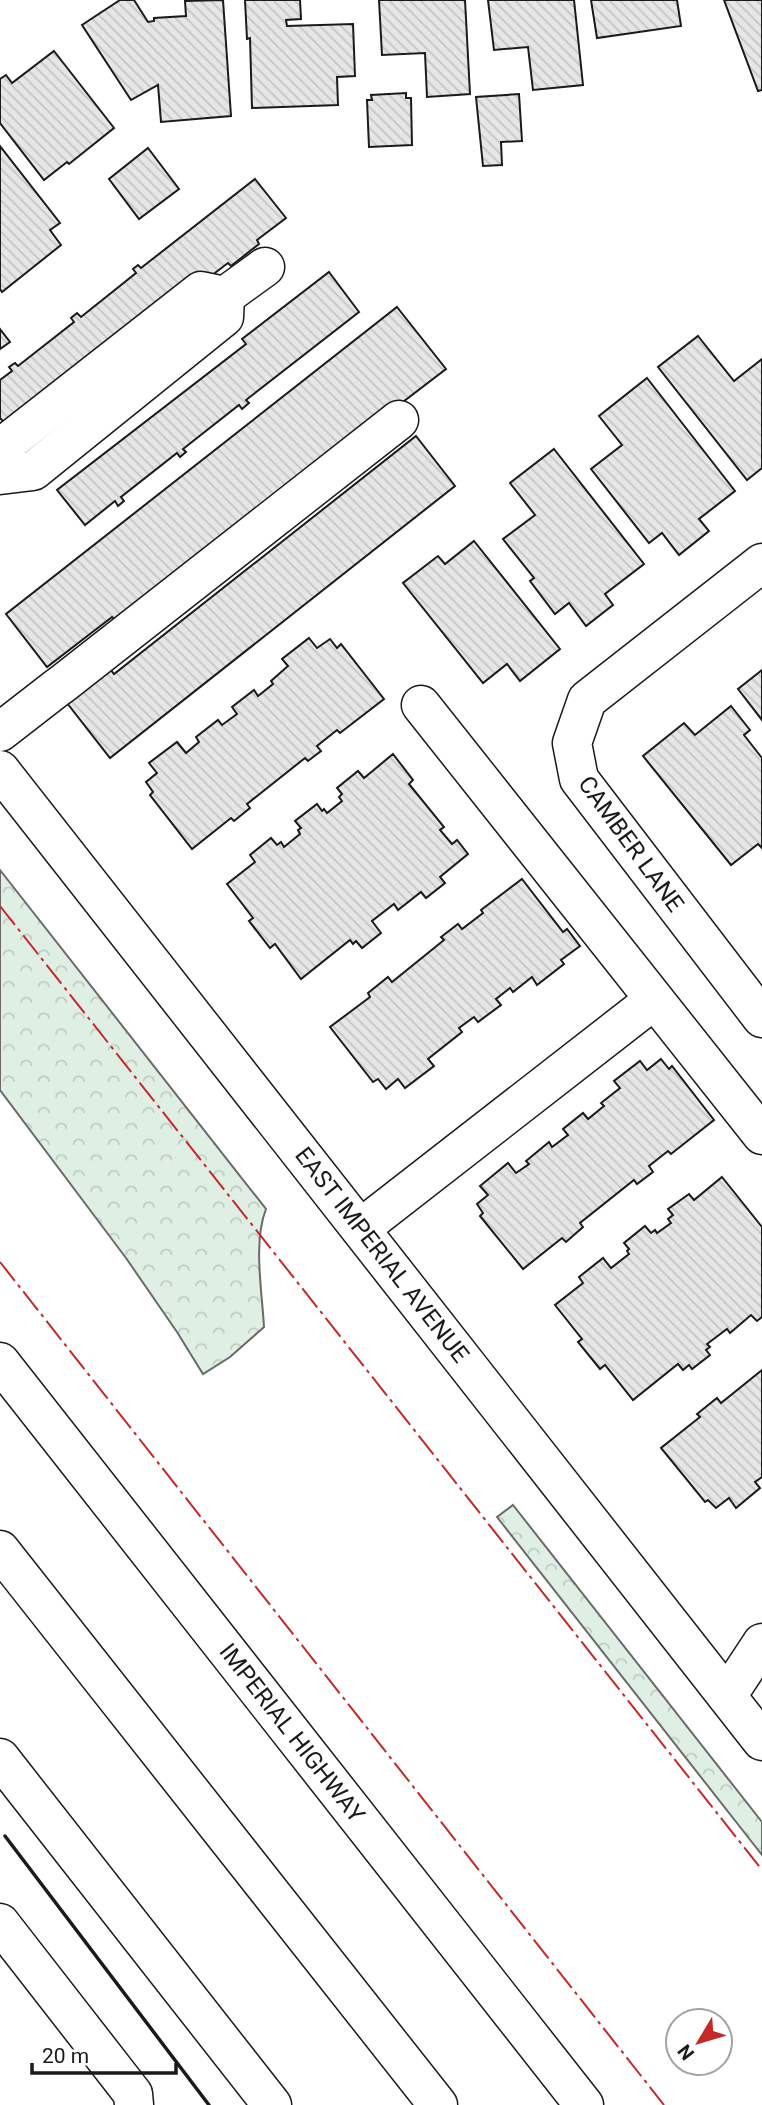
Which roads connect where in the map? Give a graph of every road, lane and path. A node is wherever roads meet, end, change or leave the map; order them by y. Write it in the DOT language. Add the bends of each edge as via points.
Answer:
graph roads {
  1 [pos="265,267"];
  2 [pos="225,296"];
  3 [pos="399,420"];
  4 [pos="0,465"];
  5 [pos="0,475"];
  6 [pos="762,563"];
  7 [pos="421,705"];
  8 [pos="0,732"];
  9 [pos="0,770"];
  10 [pos="654,1000"];
  11 [pos="762,1018"];
  12 [pos="762,1135"];
  13 [pos="361,1228"];
  14 [pos="0,1362"];
  15 [pos="0,1550"];
  16 [pos="762,1643"];
  17 [pos="726,1696"];
  18 [pos="762,1741"];
  19 [pos="2,1766"];
  20 [pos="0,1923"];
  21 [pos="134,2105"];
  22 [pos="272,2105"];
  23 [pos="438,2105"];
  24 [pos="584,2105"];
  1 -- 2 [label="street"];
  2 -- 4 [label="street" via="201,291 3,446"];
  2 -- 5 [label="street" via="223,317 33,471"];
  3 -- 8 [label="street"];
  6 -- 11 [label="street, CAMBER LANE" via="587,700 572,743 579,779"];
  7 -- 10 [label="street"];
  9 -- 13 [label="street, EAST IMPERIAL AVENUE"];
  10 -- 12 [label="street"];
  10 -- 13 [label="street"];
  13 -- 17 [label="street, EAST IMPERIAL AVENUE"];
  14 -- 24 [label="street, IMPERIAL HIGHWAY"];
  15 -- 23 [label="street"];
  16 -- 17 [label="street"];
  17 -- 18 [label="street, EAST IMPERIAL AVENUE"];
  19 -- 22 [label="street"];
  20 -- 21 [label="street" via="133,2094"];
}
